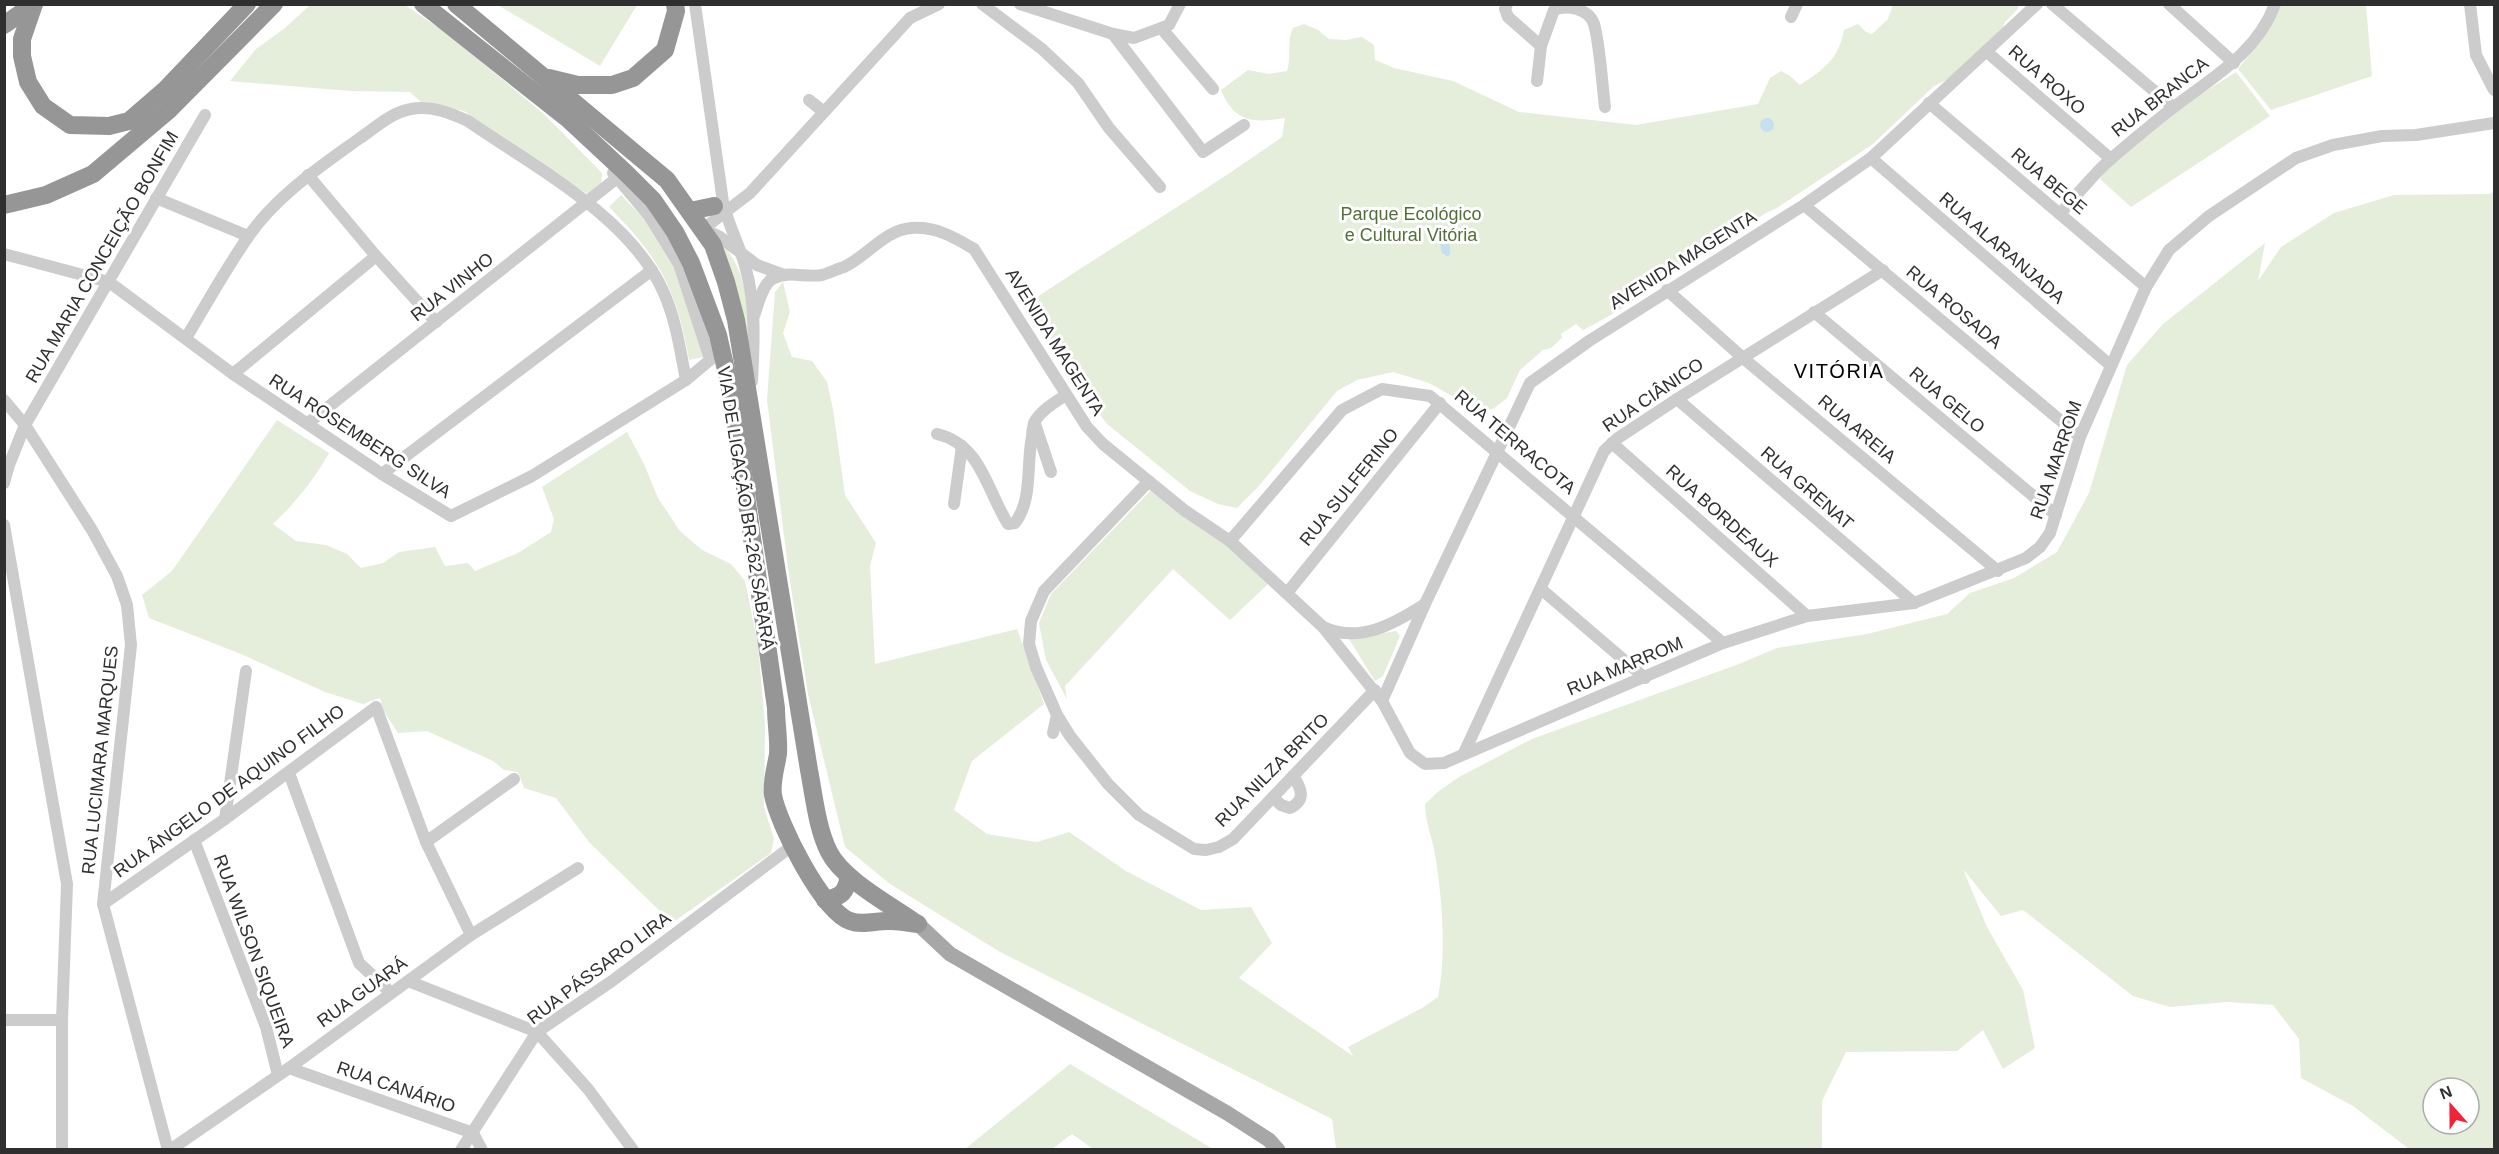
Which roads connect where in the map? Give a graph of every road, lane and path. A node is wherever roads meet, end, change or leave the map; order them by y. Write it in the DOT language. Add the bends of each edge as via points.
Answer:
graph roads {
  1 [pos="34,4"];
  2 [pos="247,4"];
  3 [pos="274,4"];
  4 [pos="423,4"];
  5 [pos="675,4"];
  6 [pos="695,4"];
  7 [pos="939,4"];
  8 [pos="982,4"];
  9 [pos="1180,4"];
  10 [pos="1507,4"];
  11 [pos="1797,4"];
  12 [pos="2037,4"];
  13 [pos="2052,4"];
  14 [pos="2169,4"];
  15 [pos="2275,4"];
  16 [pos="2469,4"];
  17 [pos="1024,5"];
  18 [pos="464,7"];
  19 [pos="1791,17"];
  20 [pos="4,25"];
  21 [pos="1162,29"];
  22 [pos="1113,34"];
  23 [pos="1541,46"];
  24 [pos="1987,52"];
  25 [pos="2234,63"];
  26 [pos="546,78"];
  27 [pos="1537,81"];
  28 [pos="1213,89"];
  29 [pos="2494,90"];
  30 [pos="809,100"];
  31 [pos="1929,104"];
  32 [pos="1605,107"];
  33 [pos="2173,107"];
  34 [pos="824,112"];
  35 [pos="205,115"];
  36 [pos="568,119"];
  37 [pos="2494,123"];
  38 [pos="1244,125"];
  39 [pos="1871,158"];
  40 [pos="2111,159"];
  41 [pos="308,176"];
  42 [pos="617,178"];
  43 [pos="1160,187"];
  44 [pos="156,198"];
  45 [pos="588,203"];
  46 [pos="1804,205"];
  47 [pos="4,206"];
  48 [pos="720,210"];
  49 [pos="690,211"];
  50 [pos="2060,214"];
  51 [pos="703,229"];
  52 [pos="248,236"];
  53 [pos="739,252"];
  54 [pos="4,254"];
  55 [pos="376,256"];
  56 [pos="652,270"];
  57 [pos="1883,270"];
  58 [pos="784,275"];
  59 [pos="109,282"];
  60 [pos="2146,287"];
  61 [pos="1667,290"];
  62 [pos="1814,312"];
  63 [pos="754,316"];
  64 [pos="436,322"];
  65 [pos="186,338"];
  66 [pos="717,348"];
  67 [pos="1743,358"];
  68 [pos="2110,365"];
  69 [pos="233,374"];
  70 [pos="686,380"];
  71 [pos="1066,394"];
  72 [pos="1677,399"];
  73 [pos="4,400"];
  74 [pos="751,403"];
  75 [pos="1440,403"];
  76 [pos="308,423"];
  77 [pos="1034,423"];
  78 [pos="25,425"];
  79 [pos="937,434"];
  80 [pos="2080,437"];
  81 [pos="1612,443"];
  82 [pos="962,446"];
  83 [pos="1497,453"];
  84 [pos="1051,472"];
  85 [pos="382,474"];
  86 [pos="1149,481"];
  87 [pos="4,483"];
  88 [pos="954,504"];
  89 [pos="2056,515"];
  90 [pos="1574,516"];
  91 [pos="4,525"];
  92 [pos="1230,541"];
  93 [pos="8,555"];
  94 [pos="1998,571"];
  95 [pos="1541,589"];
  96 [pos="1287,593"];
  97 [pos="1914,603"];
  98 [pos="1425,604"];
  99 [pos="1807,616"];
  100 [pos="1400,620"];
  101 [pos="1323,627"];
  102 [pos="1412,634"];
  103 [pos="1723,643"];
  104 [pos="246,671"];
  105 [pos="1645,678"];
  106 [pos="1378,696"];
  107 [pos="1057,715"];
  108 [pos="1053,733"];
  109 [pos="1464,753"];
  110 [pos="289,772"];
  111 [pos="1293,776"];
  112 [pos="514,779"];
  113 [pos="1273,797"];
  114 [pos="225,819"];
  115 [pos="194,840"];
  116 [pos="426,842"];
  117 [pos="792,846"];
  118 [pos="578,868"];
  119 [pos="849,876"];
  120 [pos="825,900"];
  121 [pos="103,904"];
  122 [pos="918,924"];
  123 [pos="471,935"];
  124 [pos="408,981"];
  125 [pos="391,993"];
  126 [pos="4,1020"];
  127 [pos="62,1020"];
  128 [pos="537,1032"];
  129 [pos="289,1068"];
  130 [pos="278,1075"];
  131 [pos="473,1133"];
  132 [pos="62,1149"];
  133 [pos="169,1149"];
  134 [pos="461,1149"];
  135 [pos="482,1149"];
  136 [pos="633,1149"];
  137 [pos="1278,1149"];
  1 -- 2 [label="highway" via="22,39 28,82 43,106 69,125 109,126 129,121 166,89"];
  1 -- 20 [label="highway"];
  3 -- 47 [label="highway" via="170,109 93,174 46,195"];
  4 -- 36 [label="highway, VIA DE LIGAÇÃO BR-262 SABARÁ"];
  5 -- 26 [label="highway" via="665,50 633,78 612,85 578,85"];
  6 -- 48 [label="street" via="721,187"];
  7 -- 34 [label="street" via="910,18"];
  8 -- 43 [label="street" via="1042,48 1078,83 1109,128"];
  9 -- 21 [label="street"];
  10 -- 23 [label="street" via="1508,17"];
  11 -- 19 [label="street"];
  12 -- 24 [label="street, AVENIDA MAGENTA"];
  13 -- 33 [label="street"];
  14 -- 25 [label="street"];
  15 -- 25 [label="street, RUA BRANCA" via="2253,44"];
  16 -- 29 [label="street" via="2476,54"];
  17 -- 22 [label="street"];
  18 -- 26 [label="highway, VIA DE LIGAÇÃO BR-262 SABARÁ"];
  21 -- 22 [label="street" via="1134,38"];
  21 -- 28 [label="street"];
  22 -- 38 [label="street" via="1203,152"];
  23 -- 27 [label="street"];
  23 -- 32 [label="street" via="1554,10 1561,6 1572,8 1590,18 1594,22"];
  24 -- 31 [label="street, AVENIDA MAGENTA"];
  24 -- 40 [label="street, RUA ROXO"];
  25 -- 33 [label="street, RUA BRANCA"];
  26 -- 49 [label="highway, VIA DE LIGAÇÃO BR-262 SABARÁ" via="667,180"];
  30 -- 34 [label="street"];
  31 -- 39 [label="street, AVENIDA MAGENTA"];
  31 -- 50 [label="street, RUA BEGE"];
  33 -- 40 [label="street, RUA BRANCA"];
  34 -- 48 [label="street" via="750,193"];
  35 -- 44 [label="street, RUA MARIA CONCEIÇÃO BONFIM"];
  36 -- 42 [label="street, VIA DE LIGAÇÃO BR-262 SABARÁ"];
  36 -- 66 [label="highway, VIA DE LIGAÇÃO BR-262 SABARÁ" via="653,200 675,232 696,273"];
  37 -- 60 [label="street, RUA MARROM" via="2362,139 2296,158 2209,216 2169,250"];
  39 -- 46 [label="street, AVENIDA MAGENTA"];
  39 -- 68 [label="street, RUA ALARANJADA"];
  40 -- 50 [label="street, RUA BRANCA"];
  41 -- 45 [label="street" via="390,117 426,107 468,121"];
  41 -- 52 [label="street"];
  41 -- 55 [label="street"];
  42 -- 45 [label="street, RUA VINHO"];
  42 -- 66 [label="street, VIA DE LIGAÇÃO BR-262 SABARÁ" via="650,217 679,264"];
  44 -- 52 [label="street"];
  44 -- 59 [label="street, RUA MARIA CONCEIÇÃO BONFIM"];
  45 -- 56 [label="street" via="636,247"];
  45 -- 64 [label="street, RUA VINHO"];
  46 -- 57 [label="street, RUA ROSADA"];
  46 -- 61 [label="street, AVENIDA MAGENTA"];
  48 -- 49 [label="highway"];
  48 -- 51 [label="street"];
  48 -- 53 [label="street"];
  49 -- 51 [label="highway, VIA DE LIGAÇÃO BR-262 SABARÁ"];
  50 -- 60 [label="street, RUA BEGE"];
  51 -- 53 [label="street, AVENIDA MAGENTA"];
  51 -- 66 [label="highway" via="694,241 708,280"];
  51 -- 74 [label="highway, VIA DE LIGAÇÃO BR-262 SABARÁ" via="726,282"];
  52 -- 65 [label="street"];
  53 -- 58 [label="street, AVENIDA MAGENTA"];
  53 -- 63 [label="street" via="746,267"];
  54 -- 59 [label="street, RUA ROSEMBERG SILVA"];
  55 -- 64 [label="street"];
  55 -- 69 [label="street"];
  56 -- 70 [label="street" via="676,328"];
  56 -- 85 [label="street"];
  57 -- 62 [label="street, RUA CIÂNICO"];
  57 -- 80 [label="street, RUA ROSADA"];
  58 -- 63 [label="street" via="771,279"];
  58 -- 71 [label="street, AVENIDA MAGENTA" via="822,275 838,269 907,228 928,227 953,236 974,249"];
  59 -- 65 [label="street, RUA ROSEMBERG SILVA"];
  59 -- 78 [label="street, RUA MARIA CONCEIÇÃO BONFIM"];
  60 -- 68 [label="street, RUA MARROM"];
  61 -- 67 [label="street, RUA AREIA"];
  61 -- 83 [label="street, AVENIDA MAGENTA" via="1530,383"];
  62 -- 67 [label="street, RUA CIÂNICO"];
  62 -- 89 [label="street, RUA GELO"];
  63 -- 74 [label="street, VIA DE LIGAÇÃO BR-262 SABARÁ"];
  64 -- 76 [label="street, RUA VINHO"];
  65 -- 69 [label="street, RUA ROSEMBERG SILVA"];
  66 -- 70 [label="street, RUA ROSEMBERG SILVA"];
  66 -- 117 [label="highway, VIA DE LIGAÇÃO BR-262 SABARÁ" via="732,396 776,708 778,752 772,793"];
  67 -- 72 [label="street, RUA CIÂNICO"];
  67 -- 94 [label="street, RUA AREIA"];
  68 -- 80 [label="street, RUA MARROM"];
  69 -- 76 [label="street, RUA ROSEMBERG SILVA"];
  70 -- 85 [label="street, RUA ROSEMBERG SILVA" via="532,476 451,516"];
  71 -- 77 [label="street"];
  71 -- 86 [label="street, AVENIDA MAGENTA" via="1103,444"];
  72 -- 81 [label="street, RUA CIÂNICO"];
  72 -- 97 [label="street, RUA GRENAT"];
  73 -- 78 [label="street, RUA LUCIMARA MARQUES"];
  74 -- 119 [label="highway, VIA DE LIGAÇÃO BR-262 SABARÁ" via="811,780 830,853"];
  75 -- 83 [label="street, RUA TERRACOTA"];
  75 -- 92 [label="street, RUA TERRACOTA" via="1430,396 1382,389 1342,410"];
  75 -- 96 [label="street, RUA SULFERINO"];
  76 -- 85 [label="street, RUA ROSEMBERG SILVA"];
  77 -- 82 [label="street" via="1027,492 1023,512 1015,523 1008,524 987,480"];
  77 -- 84 [label="street"];
  78 -- 87 [label="street, RUA MARIA CONCEIÇÃO BONFIM"];
  78 -- 121 [label="street, RUA LUCIMARA MARQUES" via="92,530 117,576 127,605 131,645"];
  79 -- 82 [label="street" via="951,437"];
  80 -- 89 [label="street, RUA MARROM"];
  81 -- 90 [label="street, RUA CIÂNICO" via="1604,451"];
  81 -- 99 [label="street, RUA BORDEAUX"];
  82 -- 88 [label="street"];
  83 -- 90 [label="street, RUA TERRACOTA"];
  83 -- 98 [label="street, AVENIDA MAGENTA"];
  86 -- 92 [label="street, AVENIDA MAGENTA"];
  86 -- 107 [label="street, RUA NILZA BRITO" via="1044,591 1031,621 1029,644"];
  89 -- 94 [label="street, RUA MARROM" via="2040,547"];
  90 -- 95 [label="street, RUA CIÂNICO"];
  90 -- 103 [label="street, RUA TERRACOTA"];
  91 -- 93 [label="street"];
  92 -- 96 [label="street, AVENIDA MAGENTA"];
  93 -- 127 [label="street" via="67,884"];
  94 -- 97 [label="street, RUA MARROM"];
  95 -- 105 [label="street"];
  95 -- 109 [label="street, RUA CIÂNICO"];
  96 -- 101 [label="street, AVENIDA MAGENTA"];
  97 -- 99 [label="street, RUA MARROM"];
  98 -- 100 [label="street"];
  98 -- 102 [label="street, AVENIDA MAGENTA"];
  99 -- 103 [label="street, RUA MARROM"];
  100 -- 101 [label="street" via="1367,631 1338,634"];
  100 -- 102 [label="street" via="1407,623"];
  101 -- 106 [label="street, AVENIDA MAGENTA"];
  102 -- 106 [label="street, AVENIDA MAGENTA"];
  103 -- 105 [label="street, RUA MARROM"];
  104 -- 114 [label="street"];
  105 -- 109 [label="street, RUA MARROM"];
  106 -- 109 [label="street, RUA MARROM" via="1410,753 1425,764 1444,763"];
  106 -- 111 [label="street, RUA NILZA BRITO"];
  107 -- 108 [label="street"];
  107 -- 113 [label="street, RUA NILZA BRITO" via="1108,784 1139,815 1194,849 1219,847 1233,839"];
  110 -- 114 [label="street, RUA ÂNGELO DE AQUINO FILHO"];
  110 -- 116 [label="street, RUA ÂNGELO DE AQUINO FILHO" via="376,707"];
  110 -- 125 [label="street" via="359,963"];
  111 -- 113 [label="street, RUA NILZA BRITO"];
  111 -- 113 [label="street" via="1302,797 1299,803 1290,808"];
  112 -- 116 [label="street"];
  114 -- 115 [label="street, RUA ÂNGELO DE AQUINO FILHO"];
  115 -- 121 [label="street, RUA ÂNGELO DE AQUINO FILHO"];
  115 -- 130 [label="street, RUA WILSON SIQUEIRA" via="266,1027"];
  116 -- 123 [label="street"];
  117 -- 120 [label="highway, VIA DE LIGAÇÃO BR-262 SABARÁ"];
  117 -- 128 [label="street, RUA PÁSSARO LIRA"];
  118 -- 123 [label="street, RUA GUARÁ"];
  119 -- 120 [label="highway" via="846,890 839,897"];
  119 -- 122 [label="highway, VIA DE LIGAÇÃO BR-262 SABARÁ"];
  120 -- 122 [label="highway, VIA DE LIGAÇÃO BR-262 SABARÁ" via="850,921"];
  121 -- 133 [label="street, RUA LUCIMARA MARQUES"];
  122 -- 137 [label="main road" via="950,954 1227,1113"];
  123 -- 124 [label="street, RUA GUARÁ"];
  124 -- 125 [label="street, RUA GUARÁ"];
  124 -- 128 [label="street"];
  125 -- 129 [label="street, RUA GUARÁ"];
  126 -- 127 [label="street"];
  127 -- 132 [label="street"];
  128 -- 131 [label="street, RUA PÁSSARO LIRA"];
  128 -- 136 [label="street" via="588,1089"];
  129 -- 130 [label="street, RUA GUARÁ"];
  129 -- 131 [label="street, RUA CANÁRIO"];
  130 -- 133 [label="street, RUA GUARÁ"];
  131 -- 134 [label="street, RUA PÁSSARO LIRA"];
  131 -- 135 [label="street, RUA CANÁRIO"];
}
